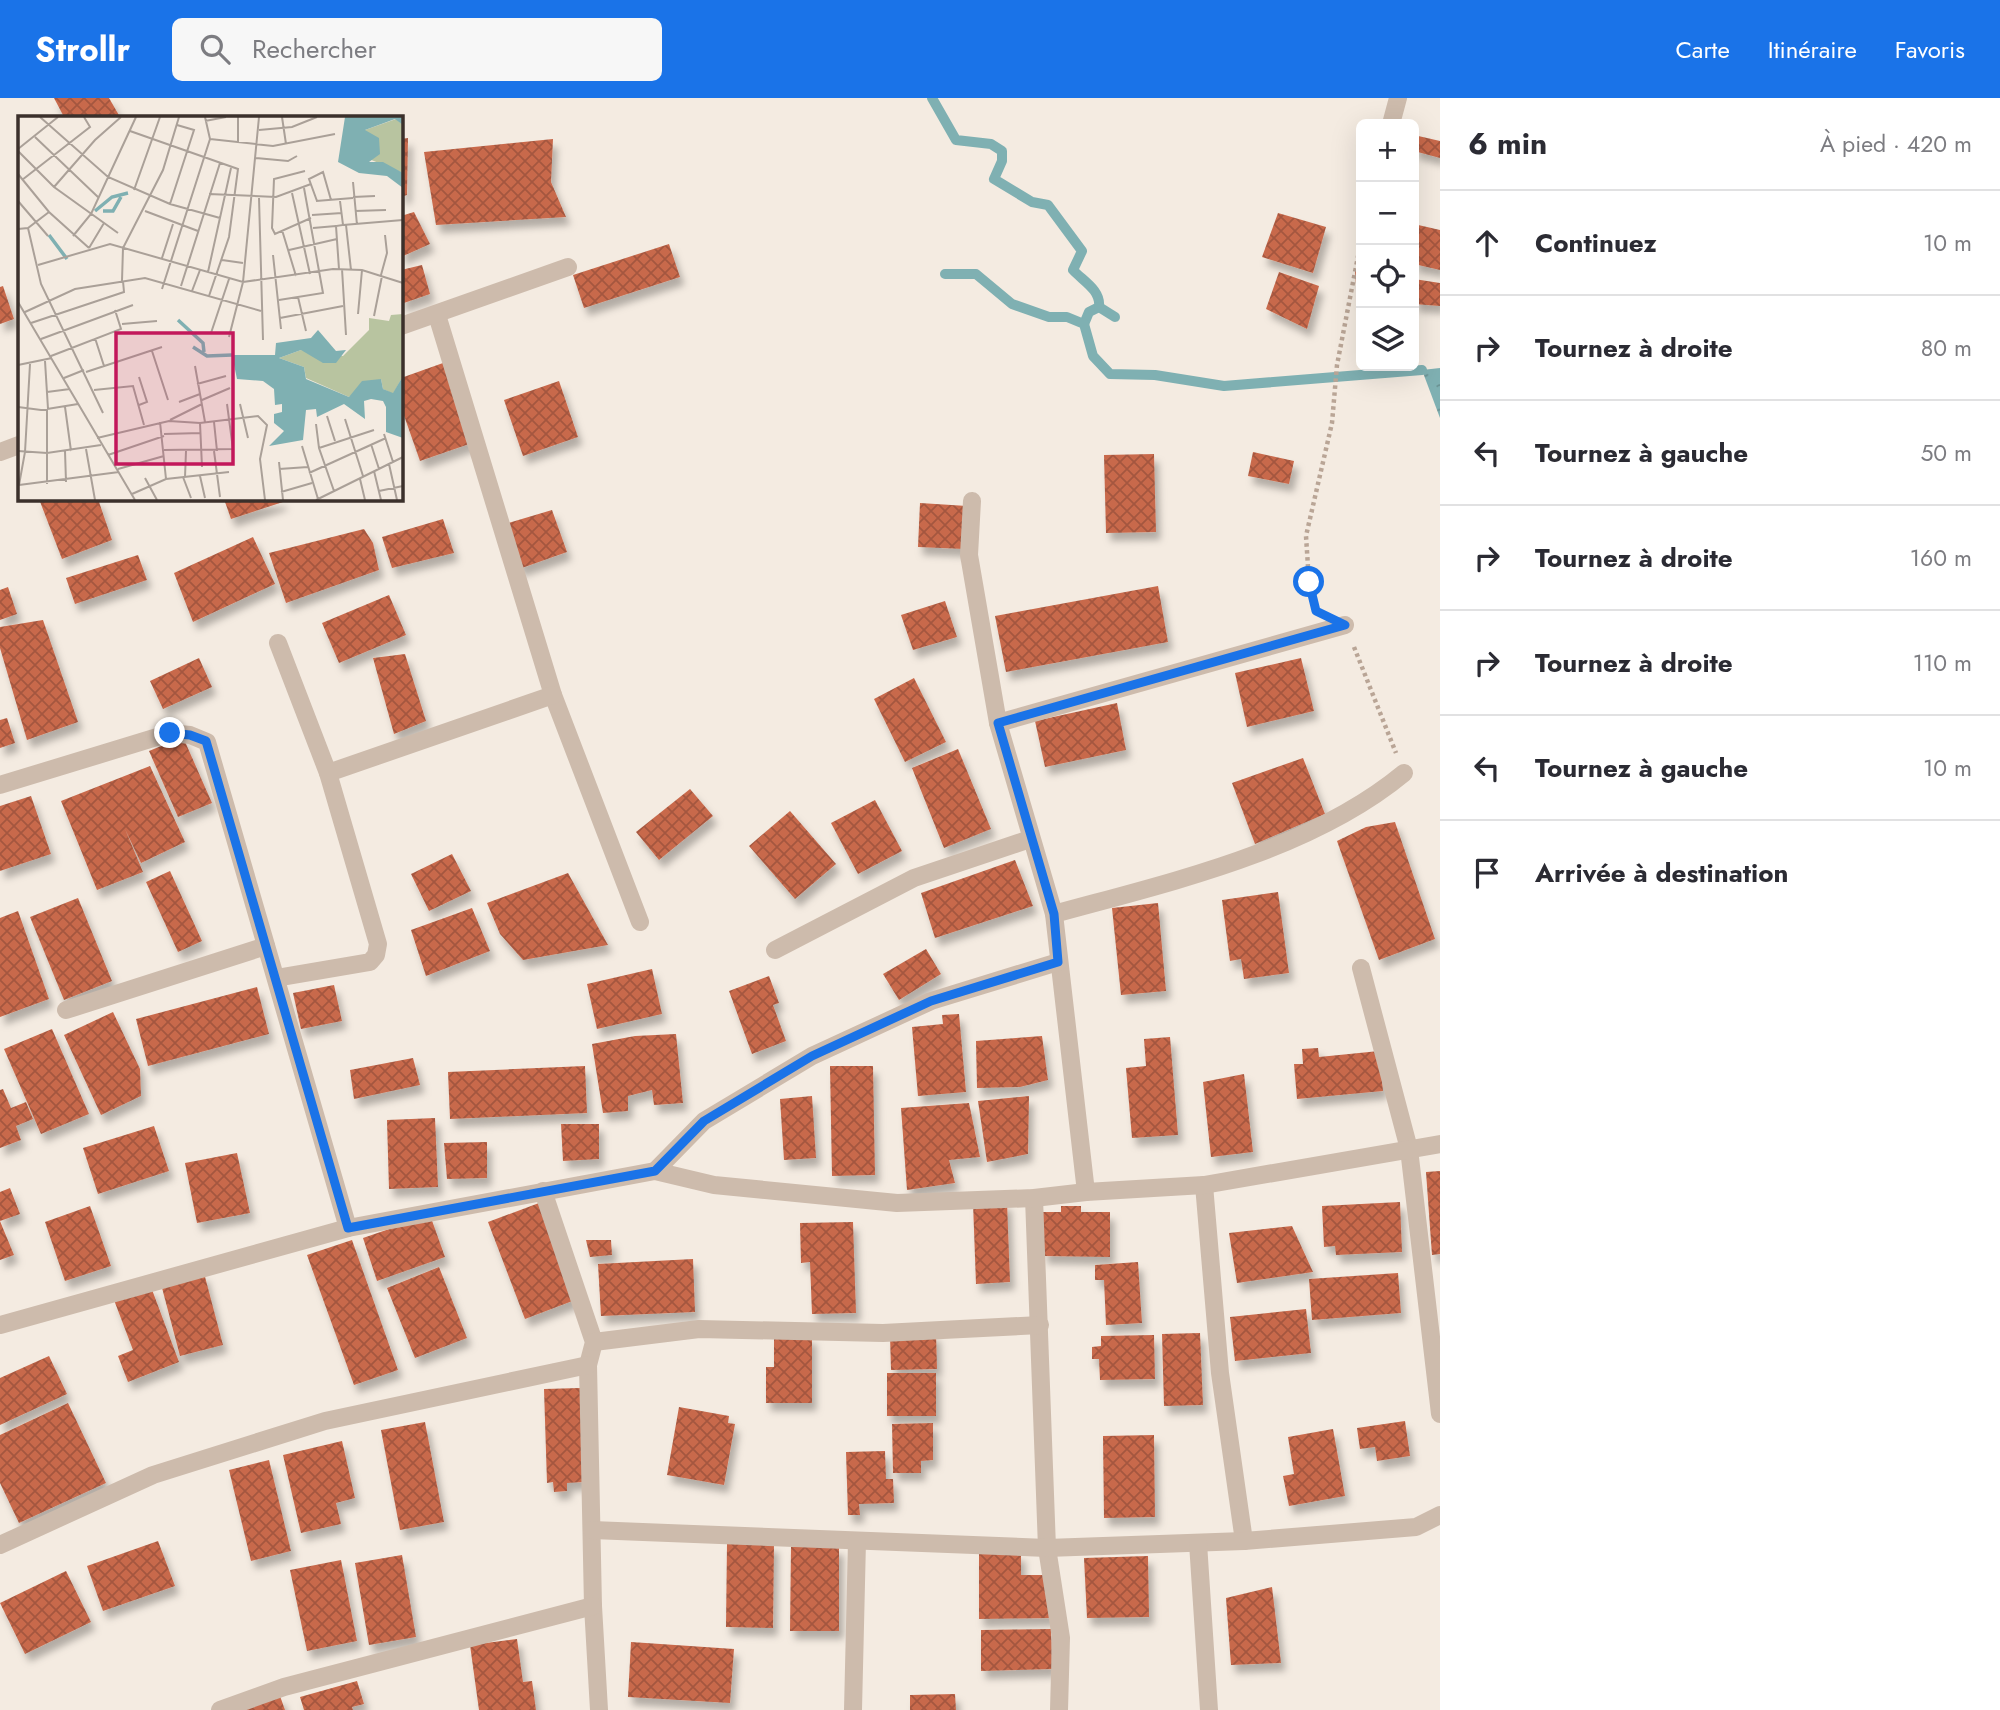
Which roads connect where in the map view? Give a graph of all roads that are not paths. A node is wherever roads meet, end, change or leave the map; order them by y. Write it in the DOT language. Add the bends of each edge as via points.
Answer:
graph roads {
  1 [pos="1398,98"];
  2 [pos="1392,119"];
  3 [pos="568,268"];
  4 [pos="437,314"];
  5 [pos="402,326"];
  6 [pos="18,445"];
  7 [pos="0,452"];
  8 [pos="972,501"];
  9 [pos="1345,625"];
  10 [pos="278,643"];
  11 [pos="553,695"];
  12 [pos="998,723"];
  13 [pos="1404,773"];
  14 [pos="328,774"];
  15 [pos="0,785"];
  16 [pos="1030,839"];
  17 [pos="1054,914"];
  18 [pos="640,922"];
  19 [pos="266,946"];
  20 [pos="775,950"];
  21 [pos="1058,962"];
  22 [pos="1361,968"];
  23 [pos="276,978"];
  24 [pos="66,1010"];
  25 [pos="1440,1144"];
  26 [pos="1409,1149"];
  27 [pos="655,1171"];
  28 [pos="1204,1185"];
  29 [pos="543,1191"];
  30 [pos="1086,1192"];
  31 [pos="1034,1198"];
  32 [pos="348,1228"];
  33 [pos="0,1325"];
  34 [pos="1041,1325"];
  35 [pos="594,1342"];
  36 [pos="588,1365"];
  37 [pos="1440,1415"];
  38 [pos="1440,1515"];
  39 [pos="592,1530"];
  40 [pos="857,1541"];
  41 [pos="1244,1541"];
  42 [pos="1198,1543"];
  43 [pos="0,1545"];
  44 [pos="1047,1548"];
  45 [pos="593,1606"];
  46 [pos="220,1710"];
  47 [pos="599,1710"];
  48 [pos="853,1710"];
  49 [pos="1059,1710"];
  50 [pos="1209,1710"];
  1 -- 2 [label="street"];
  3 -- 4 [label="street"];
  4 -- 5 [label="street"];
  4 -- 11 [label="street"];
  6 -- 7 [label="street"];
  8 -- 12 [label="street" via="969,555"];
  9 -- 12 [label="street"];
  10 -- 14 [label="street"];
  11 -- 14 [label="street"];
  11 -- 18 [label="street"];
  12 -- 16 [label="street"];
  13 -- 17 [label="street" via="1371,800 1321,826 1201,873"];
  14 -- 23 [label="street" via="379,937 376,955 370,962"];
  15 -- 19 [label="street" via="170,733 206,741"];
  16 -- 17 [label="street"];
  16 -- 20 [label="street" via="914,878"];
  17 -- 21 [label="street"];
  19 -- 23 [label="street"];
  19 -- 24 [label="street"];
  21 -- 27 [label="street" via="931,1001 812,1056 704,1121"];
  21 -- 30 [label="street"];
  22 -- 26 [label="street"];
  23 -- 32 [label="street"];
  25 -- 26 [label="street"];
  26 -- 28 [label="street"];
  26 -- 37 [label="street"];
  27 -- 29 [label="street"];
  27 -- 31 [label="street" via="714,1185 897,1203"];
  28 -- 30 [label="street"];
  28 -- 41 [label="street" via="1220,1373"];
  29 -- 32 [label="street"];
  29 -- 35 [label="street"];
  30 -- 31 [label="street"];
  31 -- 34 [label="street"];
  32 -- 33 [label="street"];
  34 -- 35 [label="street" via="883,1333 699,1329"];
  34 -- 44 [label="street"];
  35 -- 36 [label="street"];
  36 -- 39 [label="street"];
  36 -- 43 [label="street" via="325,1421 153,1475"];
  38 -- 41 [label="street" via="1416,1527"];
  39 -- 40 [label="street"];
  39 -- 45 [label="street"];
  40 -- 44 [label="street"];
  40 -- 48 [label="street"];
  41 -- 42 [label="street"];
  42 -- 44 [label="street"];
  42 -- 50 [label="street"];
  44 -- 49 [label="street" via="1062,1638"];
  45 -- 46 [label="street" via="284,1687"];
  45 -- 47 [label="street"];
}
